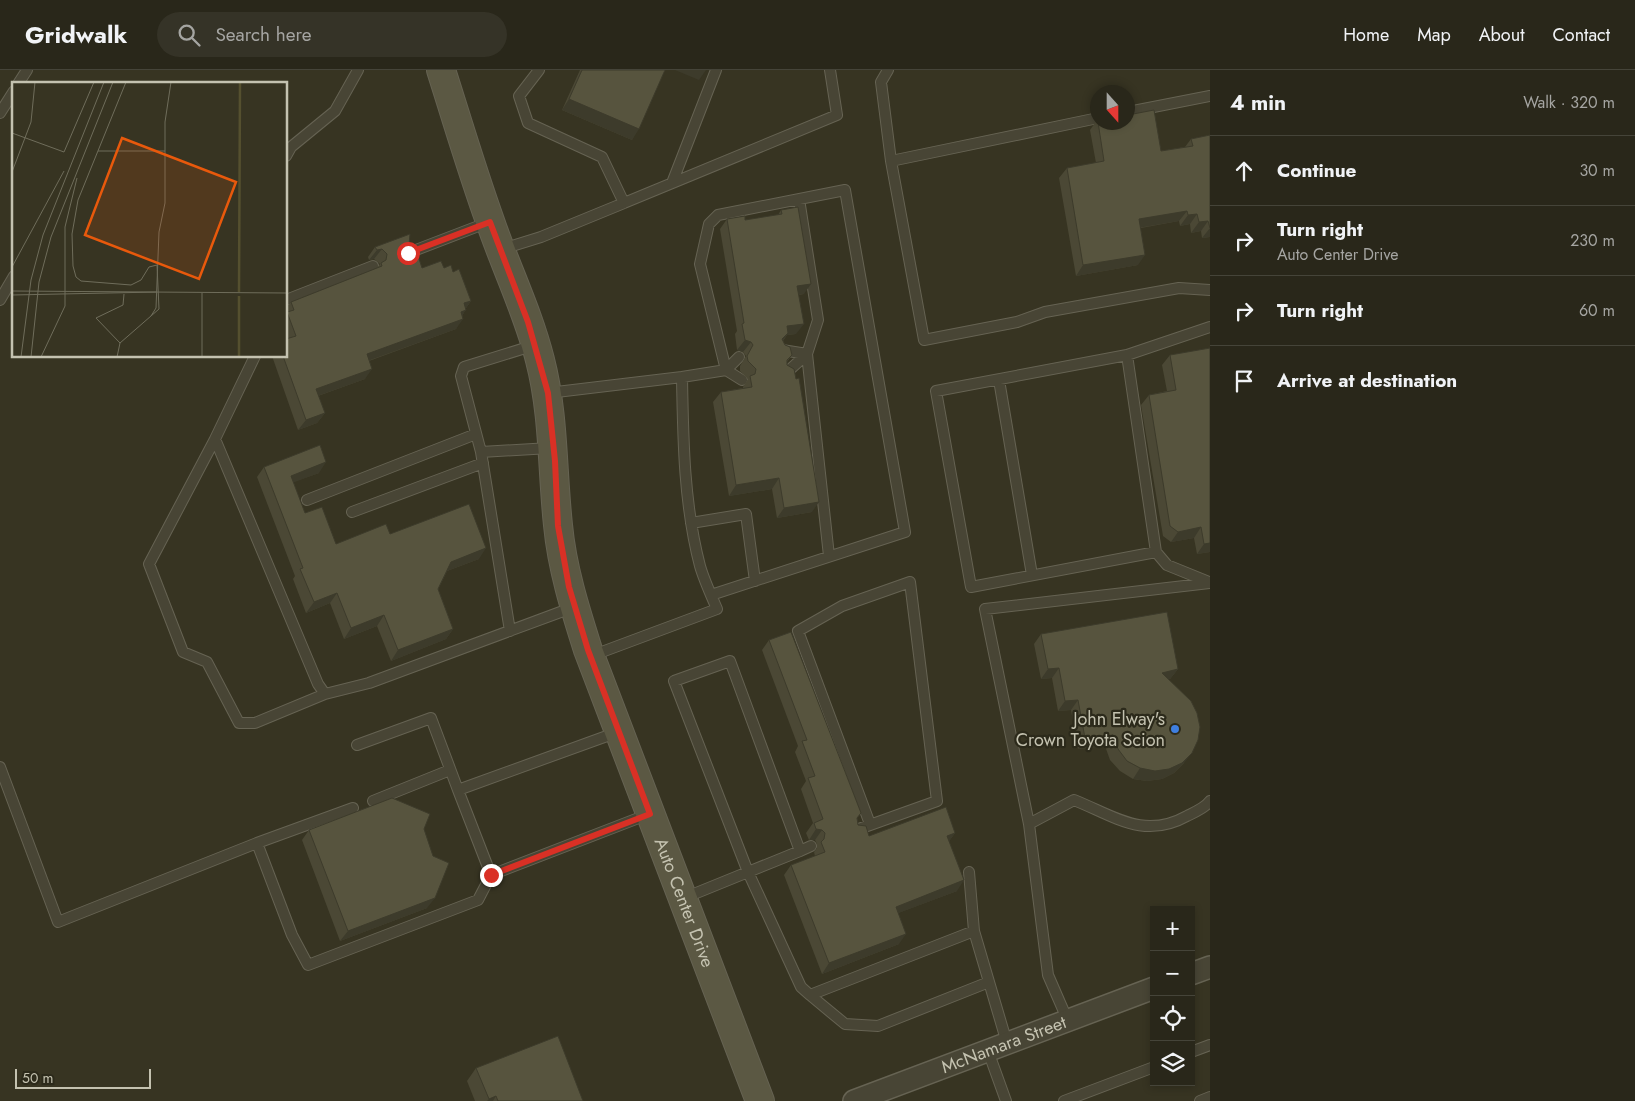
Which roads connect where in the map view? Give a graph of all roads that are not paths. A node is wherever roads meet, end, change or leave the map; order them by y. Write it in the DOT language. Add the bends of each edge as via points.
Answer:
graph roads {
  1 [pos="27,70"];
  2 [pos="358,70"];
  3 [pos="441,70"];
  4 [pos="539,70"];
  5 [pos="716,70"];
  6 [pos="820,70"];
  7 [pos="889,70"];
  8 [pos="830,72"];
  9 [pos="19,82"];
  10 [pos="12,94"];
  11 [pos="1210,96"];
  12 [pos="1135,111"];
  13 [pos="0,113"];
  14 [pos="1090,120"];
  15 [pos="288,153"];
  16 [pos="891,161"];
  17 [pos="672,183"];
  18 [pos="798,199"];
  19 [pos="624,203"];
  20 [pos="490,222"];
  21 [pos="501,249"];
  22 [pos="408,253"];
  23 [pos="373,266"];
  24 [pos="12,279"];
  25 [pos="1210,290"];
  26 [pos="288,299"];
  27 [pos="0,300"];
  28 [pos="1210,327"];
  29 [pos="536,345"];
  30 [pos="782,350"];
  31 [pos="807,354"];
  32 [pos="1127,355"];
  33 [pos="739,357"];
  34 [pos="253,358"];
  35 [pos="726,370"];
  36 [pos="786,373"];
  37 [pos="682,377"];
  38 [pos="742,380"];
  39 [pos="998,380"];
  40 [pos="548,393"];
  41 [pos="476,434"];
  42 [pos="215,439"];
  43 [pos="554,448"];
  44 [pos="482,457"];
  45 [pos="307,500"];
  46 [pos="352,512"];
  47 [pos="691,523"];
  48 [pos="1156,552"];
  49 [pos="830,556"];
  50 [pos="1032,575"];
  51 [pos="755,580"];
  52 [pos="1210,582"];
  53 [pos="711,595"];
  54 [pos="575,607"];
  55 [pos="510,631"];
  56 [pos="590,657"];
  57 [pos="325,694"];
  58 [pos="619,731"];
  59 [pos="357,745"];
  60 [pos="0,767"];
  61 [pos="450,770"];
  62 [pos="458,790"];
  63 [pos="373,801"];
  64 [pos="1210,801"];
  65 [pos="353,808"];
  66 [pos="650,814"];
  67 [pos="870,824"];
  68 [pos="1029,824"];
  69 [pos="856,830"];
  70 [pos="257,843"];
  71 [pos="811,846"];
  72 [pos="800,851"];
  73 [pos="748,872"];
  74 [pos="969,872"];
  75 [pos="491,875"];
  76 [pos="682,898"];
  77 [pos="974,931"];
  78 [pos="1210,967"];
  79 [pos="1195,973"];
  80 [pos="989,982"];
  81 [pos="1150,990"];
  82 [pos="810,995"];
  83 [pos="1068,1021"];
  84 [pos="1210,1045"];
  85 [pos="998,1047"];
  86 [pos="1195,1051"];
  87 [pos="1150,1069"];
  88 [pos="1210,1097"];
  89 [pos="760,1101"];
  90 [pos="854,1101"];
  91 [pos="1006,1101"];
  92 [pos="1064,1101"];
  93 [pos="1200,1101"];
  1 -- 9 [label="lane"];
  2 -- 15 [label="lane" via="335,111"];
  3 -- 20 [label="street, Auto Center Drive"];
  4 -- 19 [label="lane" via="519,96 528,123 602,158"];
  5 -- 17 [label="lane"];
  6 -- 8 [label="lane"];
  7 -- 16 [label="lane" via="881,82"];
  8 -- 17 [label="lane" via="837,115"];
  10 -- 13 [label="lane"];
  11 -- 12 [label="lane"];
  14 -- 16 [label="lane"];
  16 -- 25 [label="lane" via="924,340 1017,322 1046,312 1178,288"];
  17 -- 19 [label="lane"];
  18 -- 31 [label="lane" via="818,320"];
  18 -- 35 [label="lane" via="718,214 710,224 700,264"];
  18 -- 49 [label="lane" via="844,190 905,532"];
  19 -- 21 [label="lane" via="541,237"];
  20 -- 21 [label="street, Auto Center Drive"];
  20 -- 22 [label="lane"];
  21 -- 29 [label="street, Auto Center Drive"];
  23 -- 26 [label="lane"];
  24 -- 27 [label="lane"];
  28 -- 32 [label="lane"];
  29 -- 40 [label="street, Auto Center Drive"];
  29 -- 41 [label="lane" via="464,367 460,376"];
  30 -- 31 [label="lane"];
  31 -- 36 [label="lane"];
  31 -- 49 [label="lane"];
  32 -- 39 [label="lane"];
  32 -- 48 [label="lane"];
  33 -- 35 [label="lane"];
  34 -- 42 [label="lane"];
  35 -- 37 [label="lane"];
  35 -- 38 [label="lane"];
  37 -- 40 [label="lane"];
  37 -- 47 [label="lane"];
  39 -- 50 [label="lane"];
  39 -- 50 [label="lane" via="936,391 971,587"];
  40 -- 43 [label="street, Auto Center Drive"];
  41 -- 44 [label="lane"];
  41 -- 45 [label="lane"];
  42 -- 57 [label="lane"];
  42 -- 57 [label="lane" via="149,564 183,652 206,662 239,723 255,723"];
  43 -- 44 [label="lane"];
  43 -- 54 [label="street, Auto Center Drive" via="558,526"];
  44 -- 46 [label="lane"];
  44 -- 55 [label="lane"];
  47 -- 51 [label="lane" via="746,514"];
  47 -- 53 [label="lane"];
  48 -- 50 [label="lane"];
  48 -- 52 [label="lane" via="1167,565"];
  49 -- 51 [label="lane"];
  51 -- 53 [label="lane"];
  52 -- 68 [label="lane" via="985,610"];
  53 -- 56 [label="lane" via="717,609"];
  54 -- 55 [label="lane"];
  54 -- 56 [label="street, Auto Center Drive"];
  55 -- 57 [label="lane" via="369,683"];
  56 -- 58 [label="street, Auto Center Drive"];
  58 -- 62 [label="lane"];
  58 -- 66 [label="street, Auto Center Drive"];
  59 -- 61 [label="lane" via="431,718"];
  60 -- 70 [label="lane" via="58,922"];
  61 -- 62 [label="lane"];
  61 -- 63 [label="lane"];
  62 -- 75 [label="lane"];
  64 -- 68 [label="lane" via="1179,821 1152,828 1116,820 1074,800"];
  65 -- 70 [label="lane"];
  66 -- 75 [label="lane"];
  66 -- 76 [label="street, Auto Center Drive"];
  67 -- 67 [label="lane" via="937,801 910,582 842,606 798,631"];
  67 -- 69 [label="lane"];
  68 -- 83 [label="lane" via="1048,975"];
  70 -- 75 [label="lane" via="292,935 308,965 478,900"];
  71 -- 72 [label="lane"];
  72 -- 73 [label="lane"];
  72 -- 73 [label="lane" via="730,661 674,681"];
  73 -- 76 [label="lane"];
  73 -- 82 [label="lane" via="801,987"];
  74 -- 77 [label="lane"];
  76 -- 89 [label="street, Auto Center Drive"];
  77 -- 80 [label="lane"];
  77 -- 82 [label="lane"];
  78 -- 79 [label="street"];
  80 -- 82 [label="lane" via="878,1026 845,1024"];
  80 -- 85 [label="lane"];
  81 -- 83 [label="street, McNamara Street"];
  83 -- 85 [label="street, McNamara Street"];
  84 -- 86 [label="lane"];
  85 -- 90 [label="street, McNamara Street"];
  85 -- 91 [label="lane"];
  87 -- 92 [label="lane"];
  88 -- 93 [label="lane"];
}
